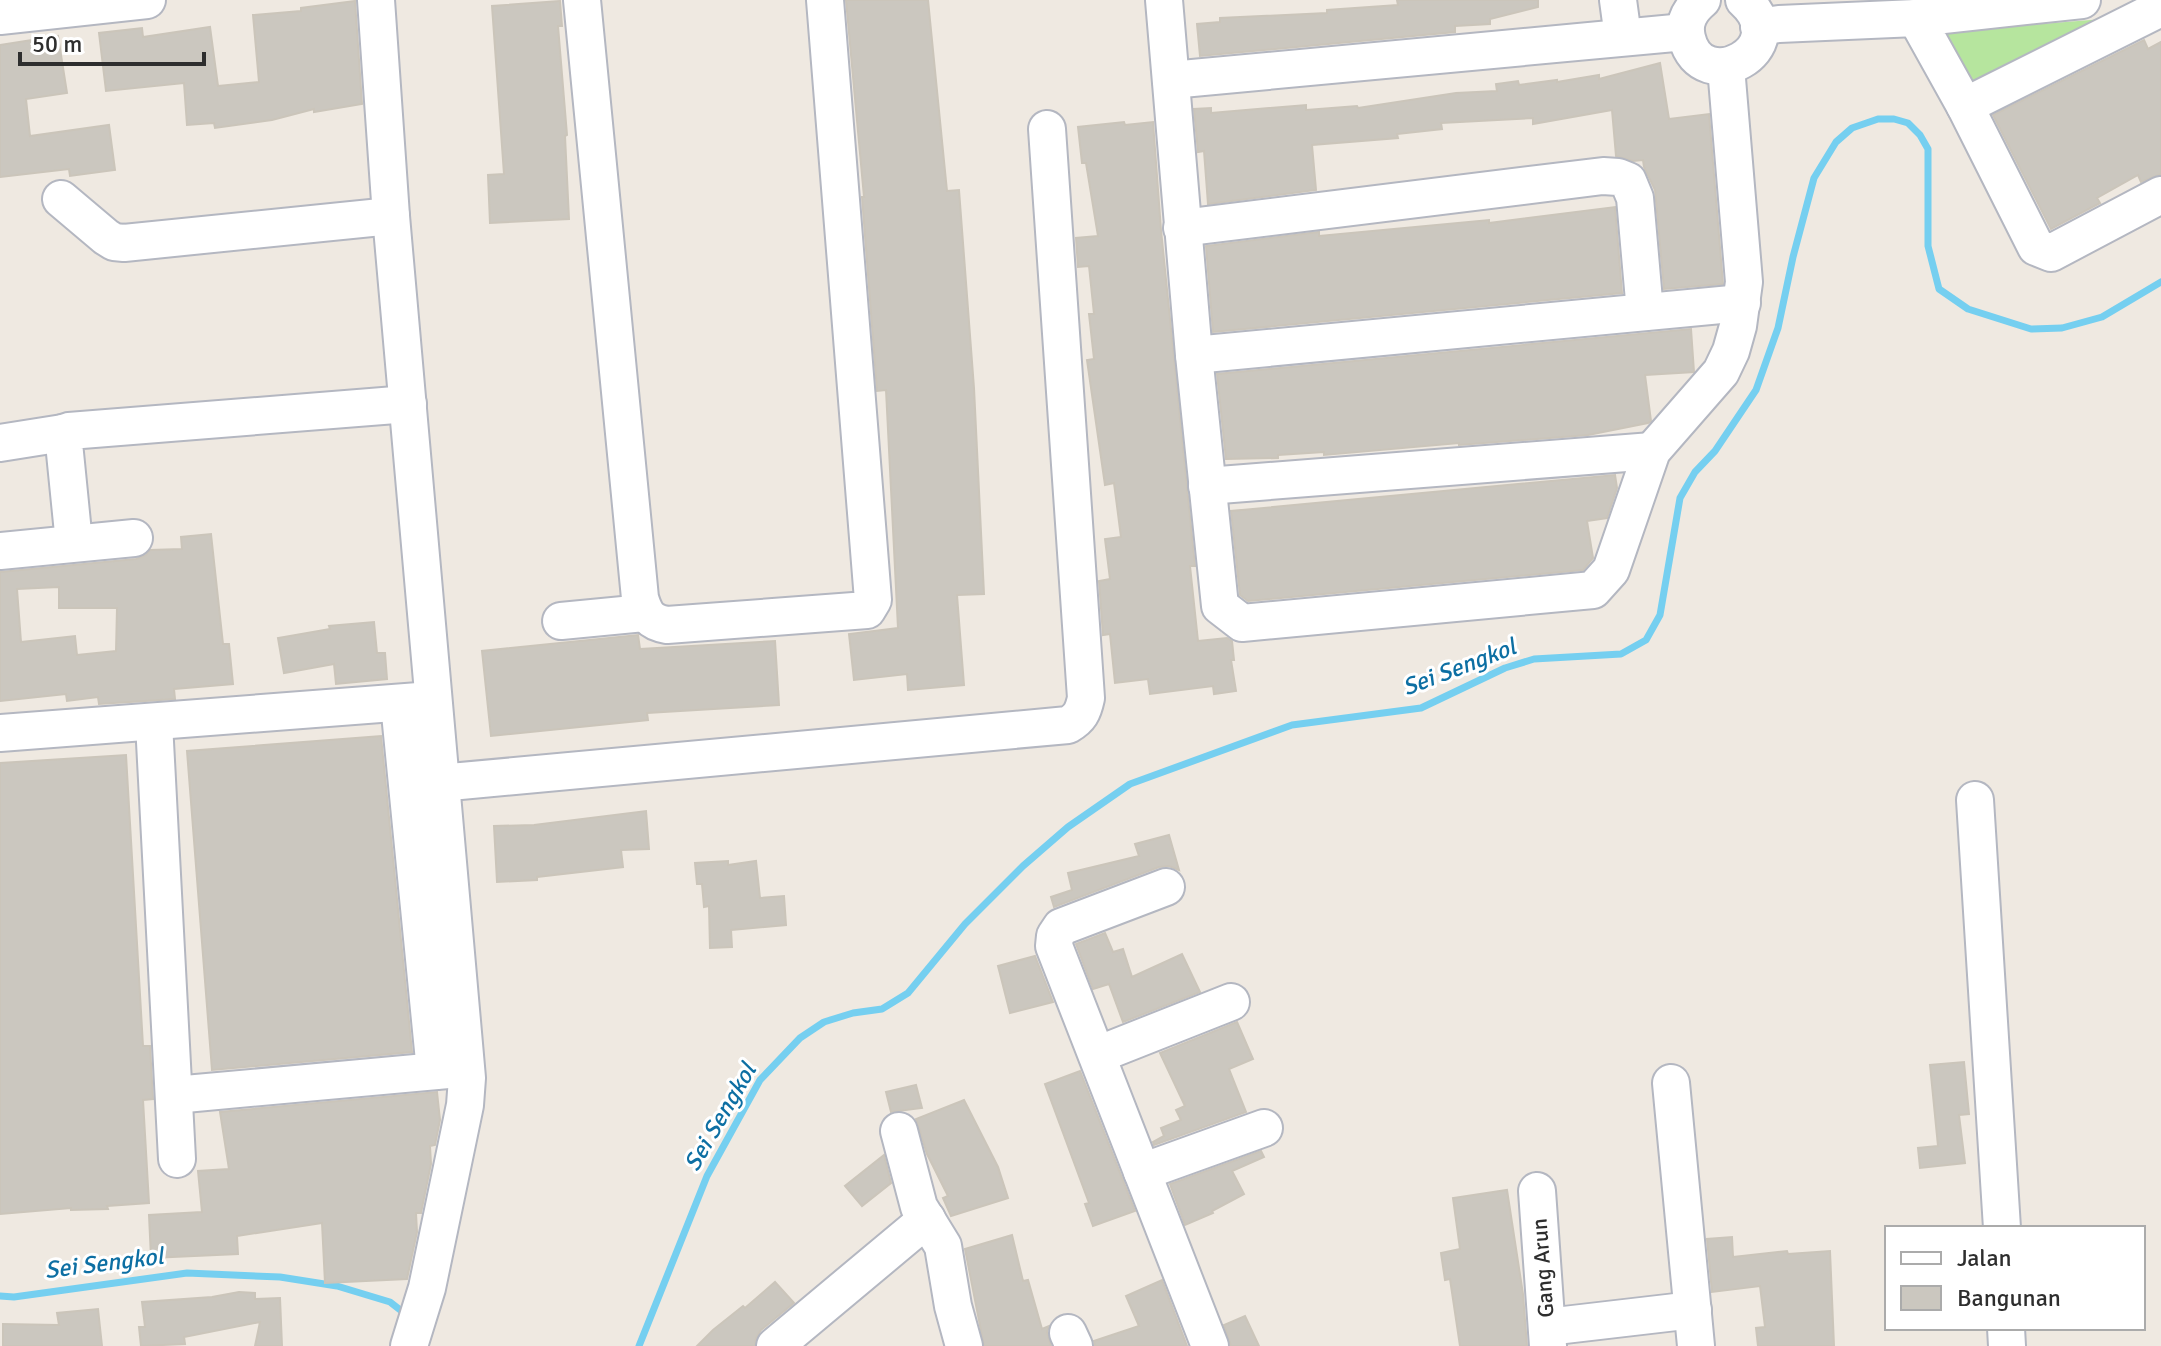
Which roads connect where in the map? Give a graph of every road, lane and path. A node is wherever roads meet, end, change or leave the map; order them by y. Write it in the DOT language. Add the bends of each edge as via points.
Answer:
graph roads {
  1 [pos="147,0"];
  2 [pos="376,0"];
  3 [pos="582,0"];
  4 [pos="825,0"];
  5 [pos="1164,0"];
  6 [pos="1618,0"];
  7 [pos="1702,0"];
  8 [pos="2082,0"];
  9 [pos="2161,8"];
  10 [pos="1899,12"];
  11 [pos="1752,14"];
  12 [pos="0,16"];
  13 [pos="1685,32"];
  14 [pos="1623,37"];
  15 [pos="1726,67"];
  16 [pos="1171,80"];
  17 [pos="1965,106"];
  18 [pos="1047,129"];
  19 [pos="2161,195"];
  20 [pos="61,199"];
  21 [pos="391,216"];
  22 [pos="1182,228"];
  23 [pos="1742,303"];
  24 [pos="1645,312"];
  25 [pos="1194,355"];
  26 [pos="408,404"];
  27 [pos="63,433"];
  28 [pos="0,443"];
  29 [pos="1652,451"];
  30 [pos="1207,486"];
  31 [pos="134,538"];
  32 [pos="74,543"];
  33 [pos="0,551"];
  34 [pos="644,613"];
  35 [pos="561,621"];
  36 [pos="415,701"];
  37 [pos="154,723"];
  38 [pos="0,733"];
  39 [pos="439,783"];
  40 [pos="1975,800"];
  41 [pos="1166,887"];
  42 [pos="1231,1002"];
  43 [pos="1097,1055"];
  44 [pos="450,1070"];
  45 [pos="1671,1083"];
  46 [pos="174,1095"];
  47 [pos="1264,1128"];
  48 [pos="899,1131"];
  49 [pos="177,1159"];
  50 [pos="1142,1172"];
  51 [pos="1537,1191"];
  52 [pos="927,1219"];
  53 [pos="2002,1226"];
  54 [pos="1693,1310"];
  55 [pos="1548,1336"];
  56 [pos="410,1341"];
  57 [pos="775,1346"];
  58 [pos="964,1346"];
  59 [pos="1210,1346"];
  60 [pos="1696,1346"];
  1 -- 12 [label="street"];
  2 -- 21 [label="street"];
  3 -- 34 [label="street"];
  4 -- 34 [label="street" via="873,600 867,610 667,625"];
  5 -- 16 [label="street"];
  6 -- 14 [label="street"];
  7 -- 13 [label="street" via="1691,10"];
  8 -- 10 [label="street"];
  9 -- 17 [label="street"];
  10 -- 11 [label="street" via="1779,24"];
  10 -- 17 [label="street"];
  11 -- 15 [label="street" via="1754,49"];
  13 -- 14 [label="street"];
  13 -- 15 [label="street" via="1703,61"];
  14 -- 16 [label="street"];
  15 -- 23 [label="street"];
  16 -- 22 [label="street"];
  17 -- 19 [label="street" via="2032,241 2044,252"];
  18 -- 39 [label="street" via="1086,698 1078,719 1068,725"];
  20 -- 21 [label="street" via="106,237 124,243"];
  21 -- 26 [label="street"];
  22 -- 24 [label="street" via="1618,177 1628,181 1635,198"];
  22 -- 25 [label="street"];
  23 -- 24 [label="street"];
  23 -- 29 [label="street" via="1721,372"];
  24 -- 25 [label="street"];
  25 -- 30 [label="street"];
  26 -- 27 [label="street"];
  26 -- 36 [label="street" via="429,637"];
  27 -- 28 [label="street"];
  27 -- 32 [label="street"];
  29 -- 30 [label="street"];
  29 -- 30 [label="street" via="1611,570 1593,590 1242,623 1220,606"];
  31 -- 32 [label="street"];
  32 -- 33 [label="street"];
  34 -- 35 [label="street"];
  36 -- 37 [label="street"];
  36 -- 39 [label="street"];
  36 -- 44 [label="street"];
  37 -- 38 [label="street"];
  37 -- 46 [label="street"];
  39 -- 44 [label="street"];
  40 -- 53 [label="street"];
  41 -- 43 [label="street" via="1061,927 1055,936 1054,946"];
  42 -- 43 [label="street"];
  43 -- 50 [label="street"];
  44 -- 46 [label="street"];
  44 -- 56 [label="street" via="465,1105 427,1288"];
  45 -- 54 [label="street"];
  46 -- 49 [label="street"];
  47 -- 50 [label="street"];
  48 -- 52 [label="street"];
  50 -- 59 [label="street"];
  51 -- 55 [label="street, Gang Arun"];
  52 -- 57 [label="street"];
  52 -- 58 [label="street" via="943,1246"];
  54 -- 55 [label="street"];
  54 -- 60 [label="street"];
}
